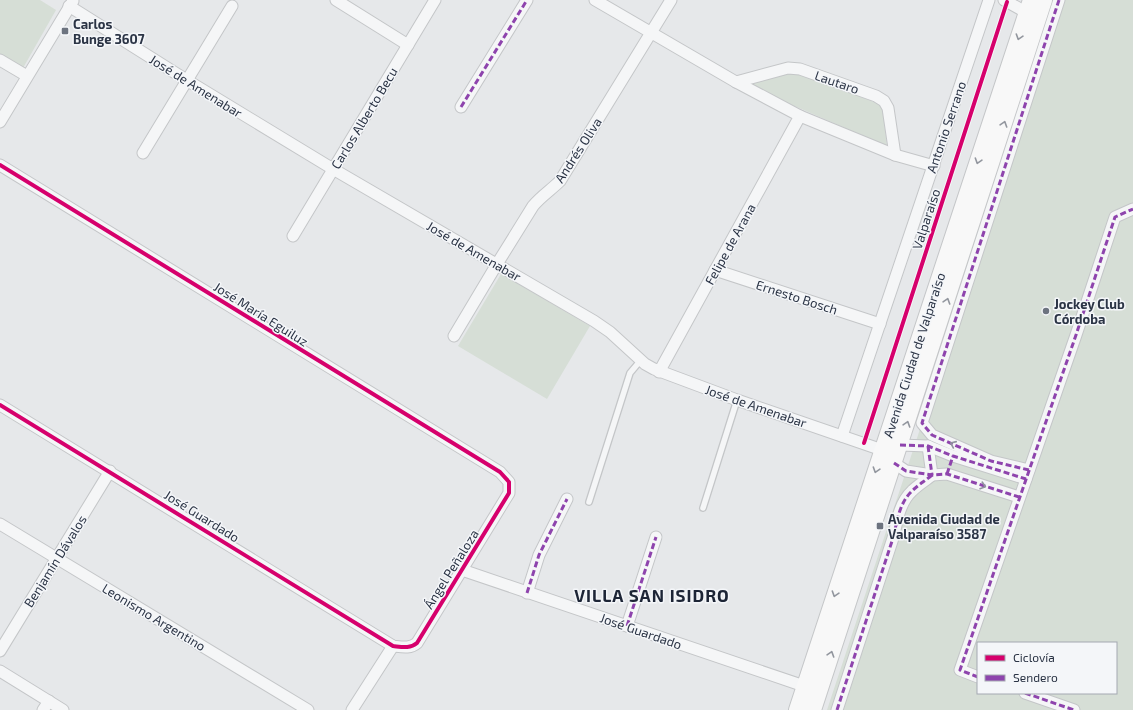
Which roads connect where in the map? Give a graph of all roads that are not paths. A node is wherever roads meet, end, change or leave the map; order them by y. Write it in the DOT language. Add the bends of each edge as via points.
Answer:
graph roads {
  1 [pos="336,0"];
  2 [pos="434,0"];
  3 [pos="527,0"];
  4 [pos="595,0"];
  5 [pos="671,0"];
  6 [pos="989,0"];
  7 [pos="1004,0"];
  8 [pos="1044,0"];
  9 [pos="1059,0"];
  10 [pos="71,3"];
  11 [pos="232,6"];
  12 [pos="1032,11"];
  13 [pos="651,33"];
  14 [pos="408,45"];
  15 [pos="0,60"];
  16 [pos="27,76"];
  17 [pos="188,81"];
  18 [pos="736,82"];
  19 [pos="460,107"];
  20 [pos="800,116"];
  21 [pos="0,122"];
  22 [pos="143,153"];
  23 [pos="895,155"];
  24 [pos="0,165"];
  25 [pos="934,166"];
  26 [pos="333,170"];
  27 [pos="1133,210"];
  28 [pos="293,236"];
  29 [pos="497,264"];
  30 [pos="715,270"];
  31 [pos="880,324"];
  32 [pos="454,336"];
  33 [pos="641,360"];
  34 [pos="659,372"];
  35 [pos="737,400"];
  36 [pos="0,405"];
  37 [pos="842,436"];
  38 [pos="928,446"];
  39 [pos="893,453"];
  40 [pos="953,456"];
  41 [pos="110,471"];
  42 [pos="947,474"];
  43 [pos="1028,474"];
  44 [pos="932,475"];
  45 [pos="509,482"];
  46 [pos="1019,497"];
  47 [pos="567,499"];
  48 [pos="589,502"];
  49 [pos="703,508"];
  50 [pos="0,524"];
  51 [pos="656,537"];
  52 [pos="57,558"];
  53 [pos="462,570"];
  54 [pos="527,592"];
  55 [pos="627,626"];
  56 [pos="393,646"];
  57 [pos="0,651"];
  58 [pos="0,671"];
  59 [pos="977,677"];
  60 [pos="812,689"];
  61 [pos="1028,694"];
  62 [pos="46,706"];
  63 [pos="63,710"];
  64 [pos="308,710"];
  65 [pos="352,710"];
  66 [pos="797,710"];
  67 [pos="813,710"];
  68 [pos="837,710"];
  69 [pos="1074,710"];
  1 -- 14 [label="street"];
  2 -- 14 [label="street, Carlos Alberto Becu"];
  3 -- 19 [label="street"];
  4 -- 13 [label="street"];
  5 -- 13 [label="street, Andrés Oliva"];
  6 -- 25 [label="street, Antonio Serrano"];
  7 -- 12 [label="street"];
  8 -- 12 [label="main road, Avenida Ciudad de Valparaíso"];
  43 -- 9 [label="street, one-way" via="985,459 932,435 922,423"];
  10 -- 16 [label="street"];
  10 -- 17 [label="street, José de Amenabar"];
  11 -- 17 [label="street"];
  12 -- 39 [label="main road, Avenida Ciudad de Valparaíso"];
  13 -- 18 [label="street"];
  13 -- 29 [label="street, Andrés Oliva" via="560,181 533,206"];
  14 -- 26 [label="street, Carlos Alberto Becu"];
  15 -- 16 [label="street"];
  16 -- 21 [label="street"];
  17 -- 22 [label="street"];
  17 -- 26 [label="street, José de Amenabar"];
  18 -- 20 [label="street"];
  18 -- 23 [label="street, Lautaro" via="788,68 800,69 876,96 884,101 888,108"];
  20 -- 23 [label="street"];
  20 -- 30 [label="street, Felipe de Arana"];
  23 -- 25 [label="street"];
  24 -- 45 [label="street, José María Eguiluz" via="500,472"];
  25 -- 31 [label="street, Antonio Serrano"];
  26 -- 28 [label="street, Carlos Alberto Becu"];
  26 -- 29 [label="street, José de Amenabar"];
  27 -- 43 [label="street" via="1115,217"];
  29 -- 32 [label="street, Andrés Oliva"];
  29 -- 33 [label="street, José de Amenabar" via="610,332"];
  30 -- 31 [label="street, Ernesto Bosch"];
  30 -- 34 [label="street, Felipe de Arana"];
  31 -- 37 [label="street, Antonio Serrano"];
  33 -- 34 [label="street, José de Amenabar"];
  33 -- 48 [label="lane" via="630,373"];
  34 -- 35 [label="street, José de Amenabar"];
  35 -- 37 [label="street, José de Amenabar"];
  35 -- 49 [label="lane"];
  36 -- 41 [label="street, José Guardado"];
  37 -- 39 [label="street, José de Amenabar"];
  38 -- 39 [label="street"];
  38 -- 40 [label="street"];
  38 -- 44 [label="street"];
  39 -- 44 [label="street" via="906,471"];
  39 -- 60 [label="main road, Avenida Ciudad de Valparaíso"];
  40 -- 42 [label="street"];
  40 -- 43 [label="street"];
  41 -- 52 [label="street, Benjamín Dávalos"];
  41 -- 56 [label="street, José Guardado"];
  42 -- 44 [label="street"];
  42 -- 46 [label="street, one-way"];
  43 -- 46 [label="street"];
  44 -- 68 [label="street" via="911,491 903,501"];
  45 -- 53 [label="street, Ángel Peñaloza" via="509,493"];
  46 -- 59 [label="street" via="960,670"];
  47 -- 54 [label="street" via="539,555"];
  50 -- 52 [label="street, Leonismo Argentino"];
  51 -- 55 [label="street"];
  52 -- 57 [label="street, Benjamín Dávalos"];
  52 -- 64 [label="street, Leonismo Argentino"];
  53 -- 54 [label="street, José Guardado"];
  53 -- 56 [label="street, Ángel Peñaloza" via="417,643 409,647"];
  54 -- 55 [label="street, José Guardado"];
  55 -- 60 [label="street, José Guardado"];
  56 -- 65 [label="street"];
  58 -- 62 [label="street"];
  60 -- 66 [label="main road, Avenida Ciudad de Valparaíso"];
  60 -- 67 [label="main road, Avenida Ciudad de Valparaíso"];
  61 -- 69 [label="street"];
  62 -- 63 [label="street"];
}
